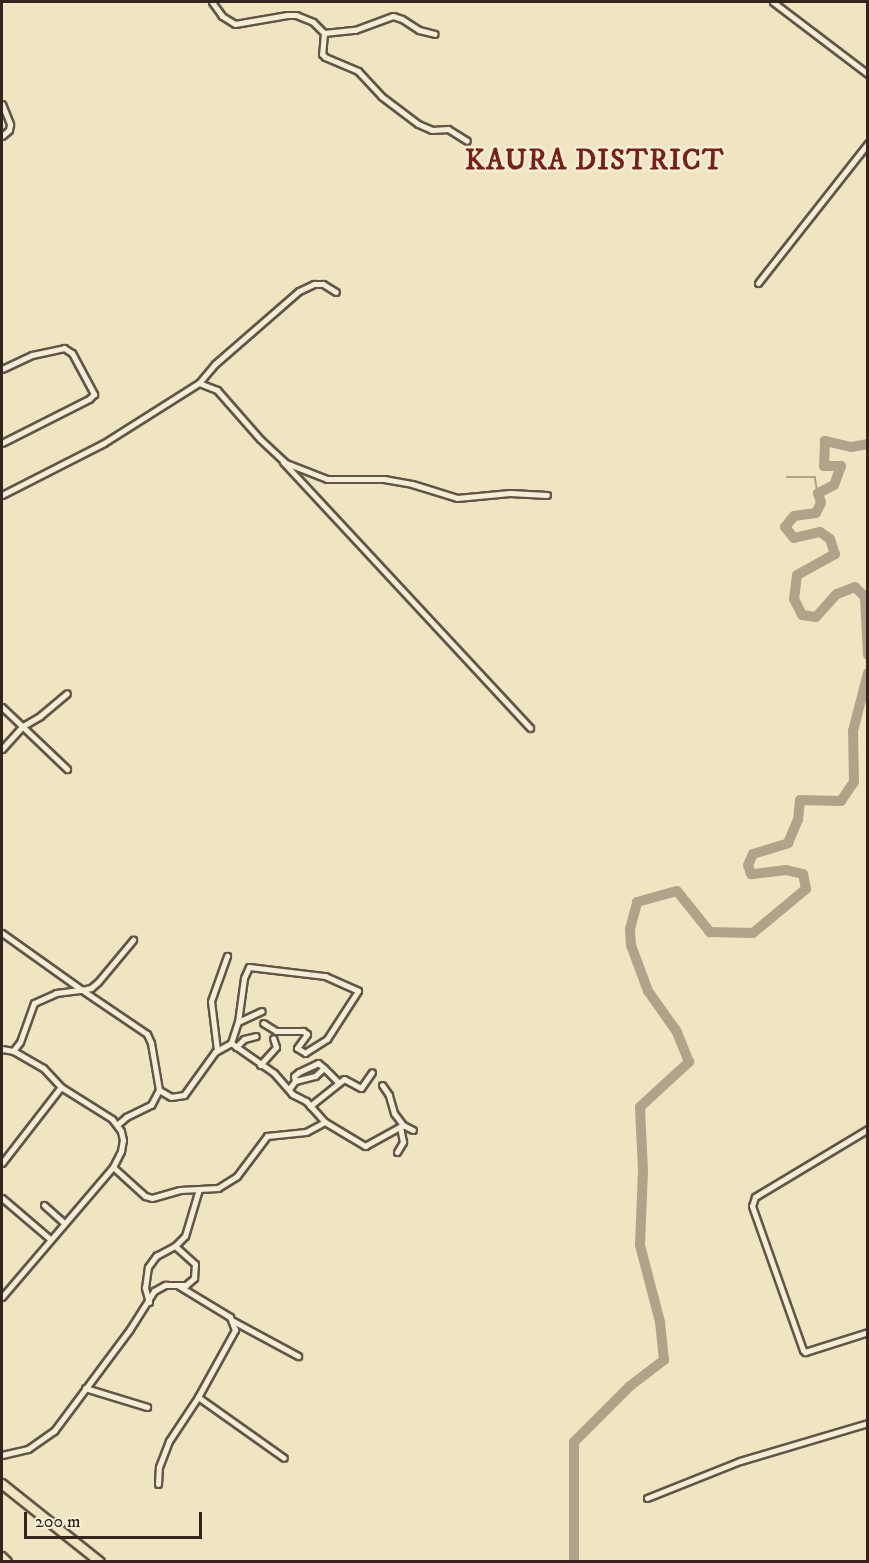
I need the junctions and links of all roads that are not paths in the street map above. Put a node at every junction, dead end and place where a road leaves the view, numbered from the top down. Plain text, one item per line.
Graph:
1 (212, 2) edge
2 (773, 2) edge
3 (324, 33) junction
4 (435, 34) dead end
5 (867, 74) edge
6 (2, 104) edge
7 (2, 136) edge
8 (467, 141) dead end
9 (867, 143) edge
10 (758, 283) dead end
11 (336, 292) dead end
12 (2, 369) edge
13 (199, 382) junction
14 (2, 443) edge
15 (278, 457) junction
16 (2, 495) edge
17 (547, 495) dead end
18 (67, 693) dead end
19 (2, 707) edge
20 (23, 726) junction
21 (530, 728) dead end
22 (2, 749) edge
23 (67, 769) dead end
24 (2, 933) edge
25 (132, 940) dead end
26 (227, 956) dead end
27 (82, 990) junction
28 (262, 1011) dead end
29 (238, 1022) junction
30 (263, 1023) dead end
31 (256, 1036) dead end
32 (273, 1038) dead end
33 (233, 1045) junction
34 (2, 1050) edge
35 (217, 1050) junction
36 (13, 1051) junction
37 (260, 1065) junction
38 (324, 1068) junction
39 (372, 1072) dead end
40 (295, 1081) junction
41 (338, 1082) junction
42 (382, 1085) dead end
43 (61, 1087) junction
44 (289, 1089) junction
45 (159, 1090) junction
46 (310, 1106) junction
47 (325, 1122) junction
48 (118, 1124) junction
49 (402, 1126) junction
50 (867, 1129) edge
51 (413, 1130) dead end
52 (397, 1152) dead end
53 (2, 1163) edge
54 (113, 1167) junction
55 (199, 1189) junction
56 (2, 1198) edge
57 (44, 1205) dead end
58 (63, 1222) junction
59 (50, 1239) junction
60 (175, 1246) junction
61 (179, 1286) junction
62 (2, 1297) edge
63 (149, 1302) junction
64 (233, 1321) junction
65 (867, 1332) edge
66 (298, 1356) dead end
67 (85, 1388) junction
68 (198, 1397) junction
69 (147, 1407) dead end
70 (867, 1423) edge
71 (2, 1455) edge
72 (284, 1458) dead end
73 (2, 1484) edge
74 (158, 1484) dead end
75 (647, 1497) dead end
76 (2, 1557) edge
77 (7, 1562) edge
78 (100, 1562) edge

1 - 3 street
2 - 5 street
3 - 4 street
3 - 8 street
6 - 7 street
9 - 10 street
11 - 13 street
12 - 14 street
13 - 15 street
13 - 16 street
15 - 17 street
15 - 21 street
18 - 20 street
19 - 20 street
20 - 22 street
20 - 23 street
24 - 27 street
25 - 27 street
26 - 35 street
27 - 36 street
27 - 45 street
28 - 29 street
29 - 30 street
29 - 33 street
31 - 33 street
32 - 37 street
33 - 35 street
33 - 37 street
34 - 36 street
35 - 45 street
36 - 43 street
37 - 44 street
38 - 40 street
38 - 40 street
38 - 41 street
39 - 41 street
40 - 44 street
41 - 46 street
42 - 49 street
43 - 48 street
43 - 53 street
44 - 46 street
45 - 48 street
46 - 47 street
47 - 49 street
47 - 55 street
48 - 54 street
49 - 51 street
49 - 52 street
50 - 65 street
54 - 55 street
54 - 58 street
55 - 60 street
56 - 59 street
57 - 58 street
58 - 59 street
59 - 62 street
60 - 61 street
60 - 63 street
61 - 63 street
61 - 64 street
63 - 67 street
64 - 66 street
64 - 68 street
67 - 69 street
67 - 71 street
68 - 72 street
68 - 74 street
70 - 75 street
73 - 78 main road
76 - 77 main road

